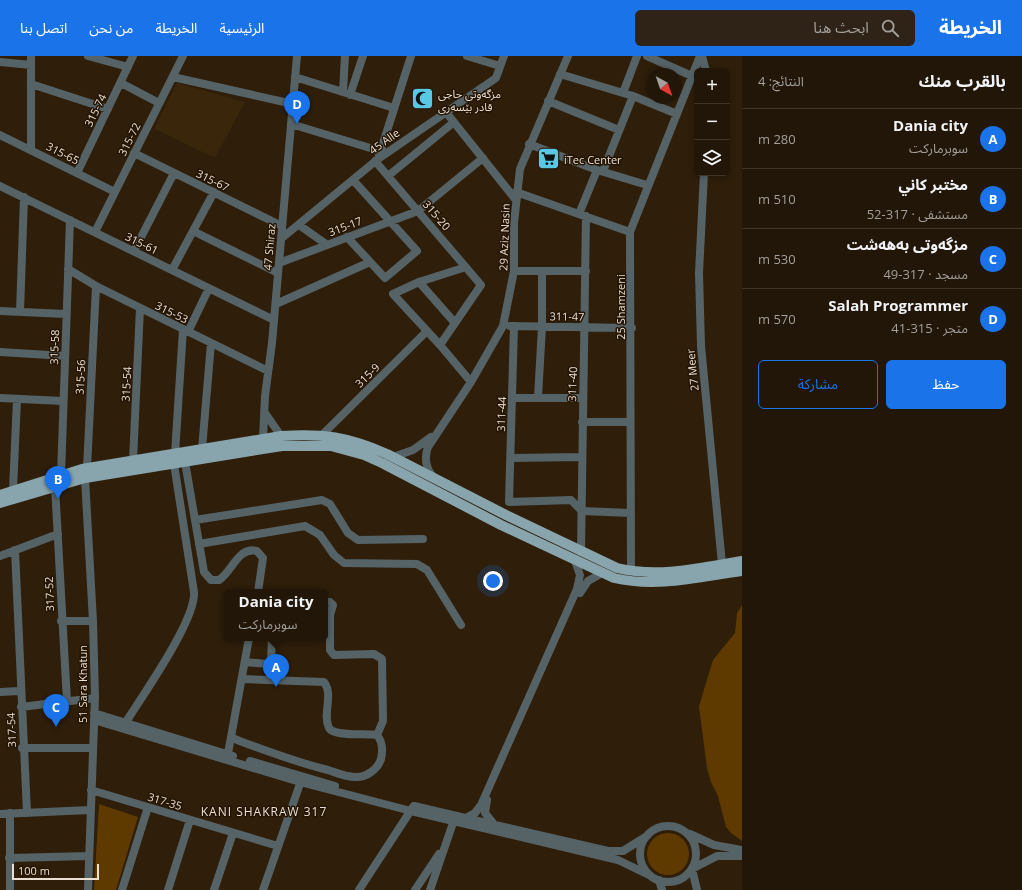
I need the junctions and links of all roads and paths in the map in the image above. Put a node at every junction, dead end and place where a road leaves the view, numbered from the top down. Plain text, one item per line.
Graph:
1 (31, 56) edge
2 (88, 56) edge
3 (133, 56) edge
4 (183, 56) edge
5 (345, 56) edge
6 (363, 56) edge
7 (411, 56) edge
8 (467, 56) edge
9 (504, 56) edge
10 (568, 56) edge
11 (637, 56) edge
12 (647, 56) edge
13 (701, 56) edge
14 (294, 57) edge
15 (0, 62) edge
16 (31, 65) junction
17 (500, 66) junction
18 (128, 67) junction
19 (705, 68) edge
20 (560, 74) junction
21 (692, 76) junction
22 (173, 77) junction
23 (295, 77) junction
24 (120, 83) junction
25 (31, 84) junction
26 (346, 93) junction
27 (623, 93) junction
28 (633, 96) junction
29 (548, 101) junction
30 (159, 103) junction
31 (293, 104) junction
32 (108, 108) junction
33 (394, 108) junction
34 (445, 111) junction
35 (677, 114) junction
36 (454, 122) junction
37 (291, 124) junction
38 (619, 130) junction
39 (0, 135) edge
40 (529, 144) junction
41 (31, 150) junction
42 (134, 153) junction
43 (378, 157) junction
44 (483, 158) junction
45 (600, 171) junction
46 (77, 173) junction
47 (174, 173) junction
48 (388, 176) junction
49 (704, 176) edge
50 (353, 180) junction
51 (0, 186) edge
52 (647, 186) junction
53 (115, 192) junction
54 (214, 192) junction
55 (516, 196) junction
56 (24, 197) junction
57 (418, 211) junction
58 (583, 215) junction
59 (70, 220) junction
60 (389, 221) junction
61 (298, 225) junction
62 (282, 226) junction
63 (193, 231) junction
64 (95, 232) junction
65 (630, 232) junction
66 (347, 237) junction
67 (282, 238) junction
68 (326, 244) junction
69 (134, 251) junction
70 (370, 262) junction
71 (279, 263) junction
72 (466, 267) junction
73 (68, 269) junction
74 (172, 270) junction
75 (514, 271) junction
76 (542, 271) junction
77 (586, 271) junction
78 (278, 273) junction
79 (419, 282) junction
80 (96, 286) junction
81 (209, 288) junction
82 (276, 304) junction
83 (140, 308) junction
84 (0, 311) edge
85 (20, 312) junction
86 (66, 314) junction
87 (274, 320) junction
88 (455, 323) junction
89 (503, 326) junction
90 (514, 326) junction
91 (542, 327) junction
92 (586, 327) junction
93 (632, 328) junction
94 (186, 331) junction
95 (426, 331) junction
96 (211, 343) junction
97 (440, 345) junction
98 (0, 352) edge
99 (65, 356) junction
100 (268, 371) junction
101 (471, 382) junction
102 (538, 397) junction
103 (0, 398) edge
104 (512, 398) junction
105 (583, 398) junction
106 (17, 399) junction
107 (64, 401) junction
108 (264, 413) junction
109 (582, 422) junction
110 (630, 422) junction
111 (436, 433) junction
112 (322, 435) junction
113 (281, 436) junction
114 (263, 439) junction
115 (202, 449) junction
116 (231, 449) junction
117 (393, 457) junction
118 (582, 457) junction
119 (510, 458) junction
120 (175, 459) junction
121 (133, 461) junction
122 (185, 462) junction
123 (86, 473) junction
124 (61, 475) junction
125 (434, 479) junction
126 (55, 486) junction
127 (13, 490) junction
128 (0, 495) edge
129 (0, 503) edge
130 (582, 511) junction
131 (631, 513) junction
132 (506, 515) junction
133 (195, 520) junction
134 (501, 525) junction
135 (58, 534) junction
136 (423, 539) dead end
137 (199, 544) junction
138 (15, 550) junction
139 (581, 552) junction
140 (0, 556) edge
141 (575, 561) junction
142 (742, 561) edge
143 (722, 564) junction
144 (742, 566) edge
145 (631, 571) junction
146 (671, 571) junction
147 (742, 571) edge
148 (602, 573) junction
149 (258, 589) edge
150 (328, 602) edge
151 (61, 621) junction
152 (93, 621) junction
153 (461, 625) dead end
154 (248, 641) edge
155 (272, 641) edge
156 (245, 662) junction
157 (242, 679) junction
158 (20, 691) junction
159 (0, 692) edge
160 (95, 698) junction
161 (67, 701) junction
162 (22, 707) junction
163 (94, 716) junction
164 (126, 722) junction
165 (377, 735) junction
166 (232, 738) junction
167 (22, 748) junction
168 (92, 748) junction
169 (228, 757) junction
170 (301, 780) junction
171 (91, 790) junction
172 (148, 808) junction
173 (412, 809) junction
174 (90, 810) junction
175 (10, 813) junction
176 (27, 813) junction
177 (0, 814) edge
178 (455, 818) junction
179 (466, 818) junction
180 (190, 820) junction
181 (494, 824) junction
182 (685, 831) junction
183 (233, 833) junction
184 (647, 836) junction
185 (445, 845) junction
186 (278, 846) junction
187 (742, 850) edge
188 (89, 856) junction
189 (742, 856) edge
190 (9, 858) junction
191 (692, 869) junction
192 (651, 876) junction
193 (659, 880) junction
194 (10, 890) edge
195 (88, 890) edge
196 (122, 890) edge
197 (168, 890) edge
198 (214, 890) edge
199 (263, 890) edge
200 (359, 890) edge
201 (415, 890) edge
202 (430, 890) edge
203 (662, 890) edge
204 (697, 890) edge

1 - 16 street
2 - 18 street
3 - 18 street, 315-74
4 - 22 street, 315-72
5 - 26 street
6 - 26 street
7 - 33 street
8 - 17 street
9 - 17 street, 45 Alle
10 - 20 street, 29 Aziz Nasin
11 - 27 street
12 - 21 street
13 - 19 street
13 - 21 street, 25 Shamzeni
14 - 23 street, 47 Shiraz
15 - 16 street
16 - 25 street
17 - 34 street, 45 Alle
18 - 24 street, 315-74
20 - 27 street
20 - 29 street, 29 Aziz Nasin
21 - 35 street, 25 Shamzeni
22 - 30 street, 315-72
22 - 31 street
23 - 26 street
23 - 31 street, 47 Shiraz
24 - 30 street
24 - 32 street, 315-74
25 - 32 street
25 - 41 street
26 - 33 street
27 - 28 street
28 - 35 street
28 - 38 street, 311-40
29 - 38 street
29 - 40 street, 29 Aziz Nasin
30 - 42 street, 315-72
31 - 37 street, 47 Shiraz
32 - 46 street, 315-74
33 - 43 street
34 - 36 street
34 - 43 street, 45 Alle
35 - 52 street, 25 Shamzeni
36 - 44 street
36 - 48 street
37 - 43 street
37 - 62 street, 47 Shiraz
38 - 45 street, 311-40
39 - 41 street, 315-65
40 - 45 street
40 - 55 street, 29 Aziz Nasin
41 - 46 street, 315-65
42 - 47 street, 315-67
42 - 53 street, 315-72
43 - 48 street, 315-20
43 - 50 street, 45 Alle
44 - 55 street
44 - 57 street
45 - 52 street
45 - 58 street, 311-40
46 - 53 street, 315-65
47 - 54 street, 315-67
47 - 69 street
48 - 57 street, 315-20
49 - 143 street, 27 Meer
50 - 60 street
50 - 61 street, 45 Alle
51 - 56 street, 315-61
52 - 65 street, 25 Shamzeni
53 - 64 street, 315-72
54 - 62 street, 315-67
54 - 63 street
55 - 58 street
55 - 75 street, 29 Aziz Nasin
56 - 59 street, 315-61
56 - 85 street
57 - 60 street, 315-17
57 - 72 street, 315-20
58 - 65 street
58 - 77 street, 311-40
59 - 64 street, 315-61
59 - 73 street, 315-58
60 - 66 street, 315-17
60 - 70 street
61 - 67 street, 45 Alle
61 - 68 street
62 - 67 street, 47 Shiraz
63 - 74 street
63 - 78 street
64 - 69 street, 315-61
65 - 93 street, 25 Shamzeni
66 - 68 street, 315-17
66 - 70 street
67 - 71 street, 47 Shiraz
68 - 71 street, 315-17
69 - 74 street, 315-61
70 - 82 street
71 - 78 street, 47 Shiraz
72 - 79 street
72 - 88 street, 315-20
73 - 80 street, 315-53
73 - 86 street, 315-58
74 - 81 street, 315-61
75 - 76 street
75 - 89 street, 29 Aziz Nasin
76 - 77 street
76 - 91 street
77 - 92 street, 311-40
78 - 82 street, 47 Shiraz
79 - 88 street
79 - 95 street
80 - 83 street, 315-53
80 - 123 street, 315-56
81 - 87 street, 315-61
81 - 94 street
82 - 87 street, 47 Shiraz
83 - 94 street, 315-53
83 - 121 street, 315-54
84 - 85 street
85 - 86 street
86 - 99 street, 315-58
87 - 100 street, 47 Shiraz
88 - 97 street
89 - 90 street, 311-47
89 - 101 street, 29 Aziz Nasin
90 - 91 street, 311-47
90 - 104 street, 311-44
91 - 92 street, 311-47
91 - 102 street
92 - 93 street, 311-47
92 - 105 street, 311-40
93 - 110 street, 25 Shamzeni
94 - 96 street, 315-53
94 - 120 street
95 - 97 street
95 - 112 street, 315-9
96 - 100 street, 315-53
96 - 115 street
97 - 101 street
98 - 99 street
99 - 107 street, 315-58
100 - 108 street, 47 Shiraz
101 - 111 street, 29 Aziz Nasin
102 - 104 street
102 - 105 street
103 - 106 street
104 - 119 street, 311-44
105 - 109 street, 311-40
106 - 107 street
106 - 127 street
107 - 124 street, 315-58
108 - 113 street
108 - 114 street, 47 Shiraz
109 - 110 street
109 - 118 street, 311-40
110 - 131 street, 25 Shamzeni
111 - 117 street, 29 Aziz Nasin
111 - 125 street, 29 Aziz Nasin
112 - 113 main road
112 - 117 main road
113 - 114 main road
114 - 116 main road
115 - 116 main road
115 - 120 main road
116 - 122 main road
116 - 134 main road
117 - 125 main road
118 - 119 street
118 - 130 street, 311-40
119 - 130 street, 311-44
120 - 121 main road
120 - 122 main road
120 - 123 main road
120 - 164 street
121 - 123 main road
122 - 133 street
123 - 124 main road
123 - 126 main road
123 - 152 street, 51 Sara Khatun
124 - 127 main road
125 - 132 main road
126 - 129 main road
126 - 135 street, 317-52
127 - 128 main road
130 - 131 street
130 - 139 street, 311-40
131 - 145 street, 25 Shamzeni
132 - 134 main road
132 - 139 main road
133 - 136 street
133 - 137 street
134 - 141 main road
135 - 138 street
135 - 151 street, 317-52
137 - 149 street
137 - 153 street
138 - 140 street
138 - 158 street, 317-54
139 - 145 main road
141 - 148 main road
141 - 179 street
142 - 143 main road
143 - 146 main road
144 - 146 main road
145 - 146 main road
147 - 148 main road
148 - 181 street
150 - 165 street
151 - 152 street
151 - 161 street, 317-52
152 - 160 street, 51 Sara Khatun
154 - 156 street
155 - 156 street
156 - 157 street
157 - 165 street
157 - 166 street
158 - 159 street
158 - 162 street, 317-54
160 - 161 street
160 - 163 street, 51 Sara Khatun
161 - 162 street
162 - 167 street, 317-54
163 - 164 street
163 - 168 street, 51 Sara Khatun
163 - 169 street
164 - 169 street
165 - 166 street
166 - 169 street
167 - 168 street
167 - 176 street, 317-54
168 - 171 street, 51 Sara Khatun
169 - 170 street
170 - 173 street
170 - 186 street
171 - 172 street, 317-35
171 - 174 street, 51 Sara Khatun
172 - 180 street, 317-35
172 - 196 street
173 - 178 street
173 - 200 street
174 - 176 street
174 - 188 street, 51 Sara Khatun
175 - 176 street
175 - 177 street
175 - 190 street
178 - 179 street
178 - 185 street
178 - 192 street
179 - 181 street
180 - 183 street, 317-35
180 - 197 street
181 - 184 street
182 - 184 street
182 - 187 street
182 - 191 street
183 - 186 street, 317-35
183 - 198 street
184 - 192 street
185 - 201 street
185 - 202 street
186 - 199 street
188 - 190 street
188 - 195 street, 51 Sara Khatun
189 - 191 street
190 - 194 street
191 - 193 street
191 - 204 street
192 - 193 street
193 - 203 street

